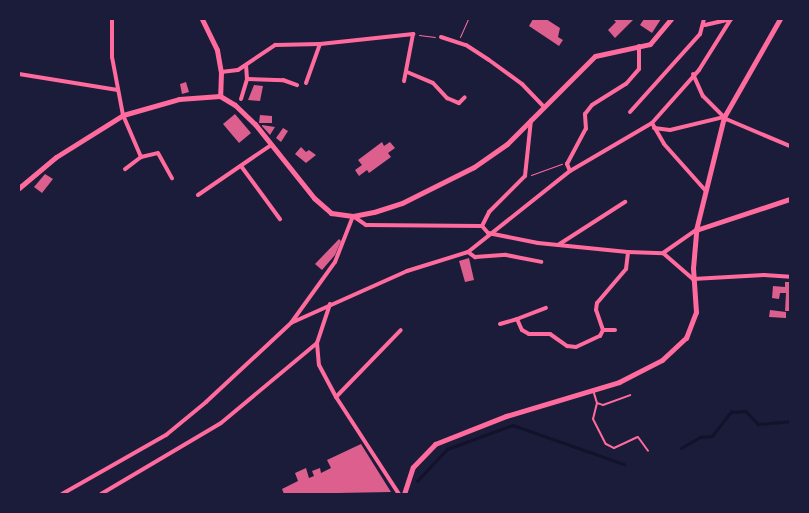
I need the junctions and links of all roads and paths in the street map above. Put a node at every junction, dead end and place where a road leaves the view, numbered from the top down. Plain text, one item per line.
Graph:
1 (112, 19) edge
2 (202, 19) edge
3 (468, 19) edge
4 (671, 19) edge
5 (704, 19) edge
6 (731, 19) edge
7 (780, 19) edge
8 (705, 25) junction
9 (413, 34) junction
10 (441, 37) joint
11 (457, 42) junction
12 (320, 44) junction
13 (639, 46) junction
14 (246, 66) junction
15 (222, 72) junction
16 (407, 72) junction
17 (19, 74) edge
18 (693, 74) junction
19 (247, 79) junction
20 (404, 81) dead end
21 (306, 83) dead end
22 (298, 85) dead end
23 (118, 90) junction
24 (220, 96) junction
25 (464, 96) dead end
26 (241, 99) dead end
27 (544, 107) junction
28 (630, 112) dead end
29 (123, 115) junction
30 (724, 117) junction
31 (531, 120) junction
32 (652, 123) junction
33 (654, 128) junction
34 (271, 145) junction
35 (790, 146) edge
36 (141, 157) junction
37 (567, 164) junction
38 (241, 166) junction
39 (125, 169) dead end
40 (570, 171) junction
41 (525, 176) junction
42 (172, 178) dead end
43 (19, 188) edge
44 (704, 190) junction
45 (198, 195) dead end
46 (790, 199) edge
47 (625, 202) dead end
48 (353, 216) junction
49 (280, 219) dead end
50 (482, 226) junction
51 (696, 230) junction
52 (488, 233) junction
53 (558, 245) junction
54 (468, 252) junction
55 (628, 252) junction
56 (663, 253) junction
57 (541, 262) dead end
58 (790, 277) edge
59 (693, 280) junction
60 (330, 304) junction
61 (546, 308) dead end
62 (516, 319) junction
63 (291, 323) junction
64 (500, 324) dead end
65 (401, 330) dead end
66 (603, 330) junction
67 (615, 330) dead end
68 (316, 343) junction
69 (593, 390) junction
70 (630, 394) dead end
71 (336, 397) junction
72 (597, 403) junction
73 (648, 451) dead end
74 (62, 494) edge
75 (101, 494) edge
76 (399, 494) edge
77 (404, 494) edge

1 - 23 street
2 - 15 street
3 - 11 path
4 - 13 street
5 - 8 street
6 - 8 street
6 - 18 street
7 - 30 street
8 - 28 street
9 - 10 path
9 - 12 street
9 - 16 street
10 - 11 street
11 - 27 street
12 - 14 street
12 - 21 street
13 - 27 street
13 - 37 street
14 - 15 street
14 - 19 street
15 - 24 street
16 - 20 street
16 - 25 street
17 - 23 street
18 - 30 street
18 - 32 street
19 - 22 street
19 - 26 street
23 - 29 street
24 - 29 street
24 - 34 street
27 - 31 street
29 - 36 street
29 - 43 street
30 - 33 street
30 - 35 street
30 - 44 street
31 - 41 street
31 - 48 street
32 - 33 street
32 - 40 street
33 - 44 street
34 - 38 street
34 - 48 street
36 - 39 street
36 - 42 street
37 - 40 street
37 - 41 path
38 - 45 street
38 - 49 street
40 - 52 street
41 - 50 street
44 - 51 street
46 - 51 street
47 - 53 street
48 - 50 street
48 - 63 street
50 - 52 street
51 - 56 street
51 - 59 street
52 - 53 street
52 - 54 street
53 - 55 street
54 - 57 street
54 - 60 street
55 - 56 street
55 - 66 street
56 - 59 street
58 - 59 street
59 - 69 street
60 - 63 street
60 - 68 street
61 - 62 street
62 - 64 street
62 - 66 street
63 - 74 street
65 - 71 street
66 - 67 street
68 - 71 street
68 - 75 street
69 - 72 lane
69 - 77 street
70 - 72 lane
71 - 76 street
72 - 73 lane

